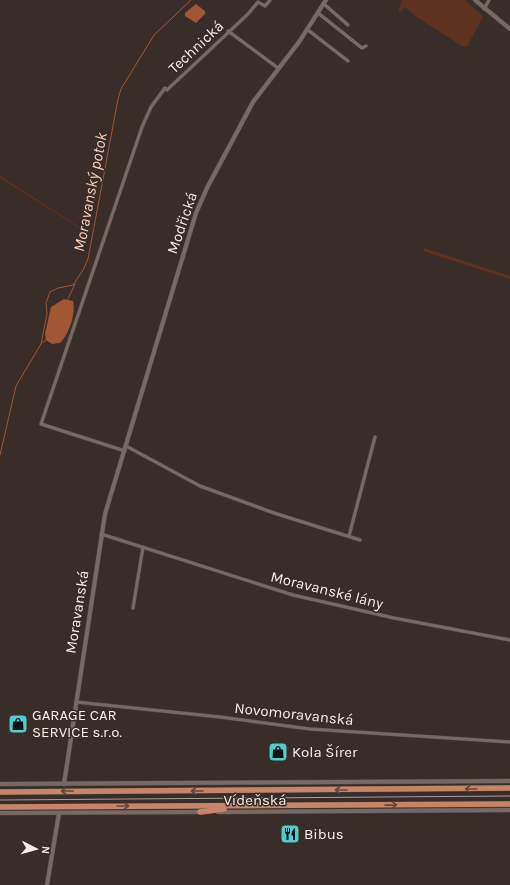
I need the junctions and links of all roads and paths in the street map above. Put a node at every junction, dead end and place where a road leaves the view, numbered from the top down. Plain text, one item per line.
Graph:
1 (270, 0) edge
2 (475, 0) edge
3 (489, 0) edge
4 (325, 2) edge
5 (484, 10) junction
6 (318, 14) junction
7 (348, 25) dead end
8 (308, 30) junction
9 (510, 30) edge
10 (228, 31) junction
11 (366, 46) dead end
12 (348, 61) dead end
13 (278, 68) junction
14 (375, 437) dead end
15 (126, 448) junction
16 (101, 534) junction
17 (349, 536) junction
18 (360, 540) dead end
19 (143, 547) junction
20 (133, 608) dead end
21 (510, 640) edge
22 (76, 702) junction
23 (510, 742) edge
24 (510, 781) edge
25 (0, 784) edge
26 (64, 784) junction
27 (510, 788) edge
28 (0, 792) edge
29 (510, 804) edge
30 (282, 806) junction
31 (0, 807) edge
32 (510, 810) edge
33 (200, 812) junction
34 (0, 813) edge
35 (59, 813) junction
36 (47, 885) edge

1 - 10 street, Technická
2 - 5 street
3 - 5 street
4 - 6 street, Modřická
4 - 7 street, Modřická
5 - 9 street
6 - 8 street, Modřická
6 - 11 street
8 - 12 street
8 - 13 street, Modřická
10 - 13 street
10 - 15 street, Technická
13 - 15 street, Modřická
14 - 17 street
15 - 16 street, Moravanská
15 - 17 street
16 - 19 street, Moravanské lány
16 - 22 street, Moravanská
17 - 18 street
19 - 20 street
19 - 21 street, Moravanské lány
22 - 23 street, Novomoravanská
22 - 26 street, Moravanská
24 - 26 street, Vídeňská
25 - 26 street, Vídeňská
27 -> 28 highway, Vídeňská
30 -> 29 highway, Vídeňská
31 -> 30 highway, Vídeňská
30 - 33 highway
32 - 33 street, Vídeňská
33 - 35 street, Vídeňská
34 - 35 street, Vídeňská
35 - 36 street

